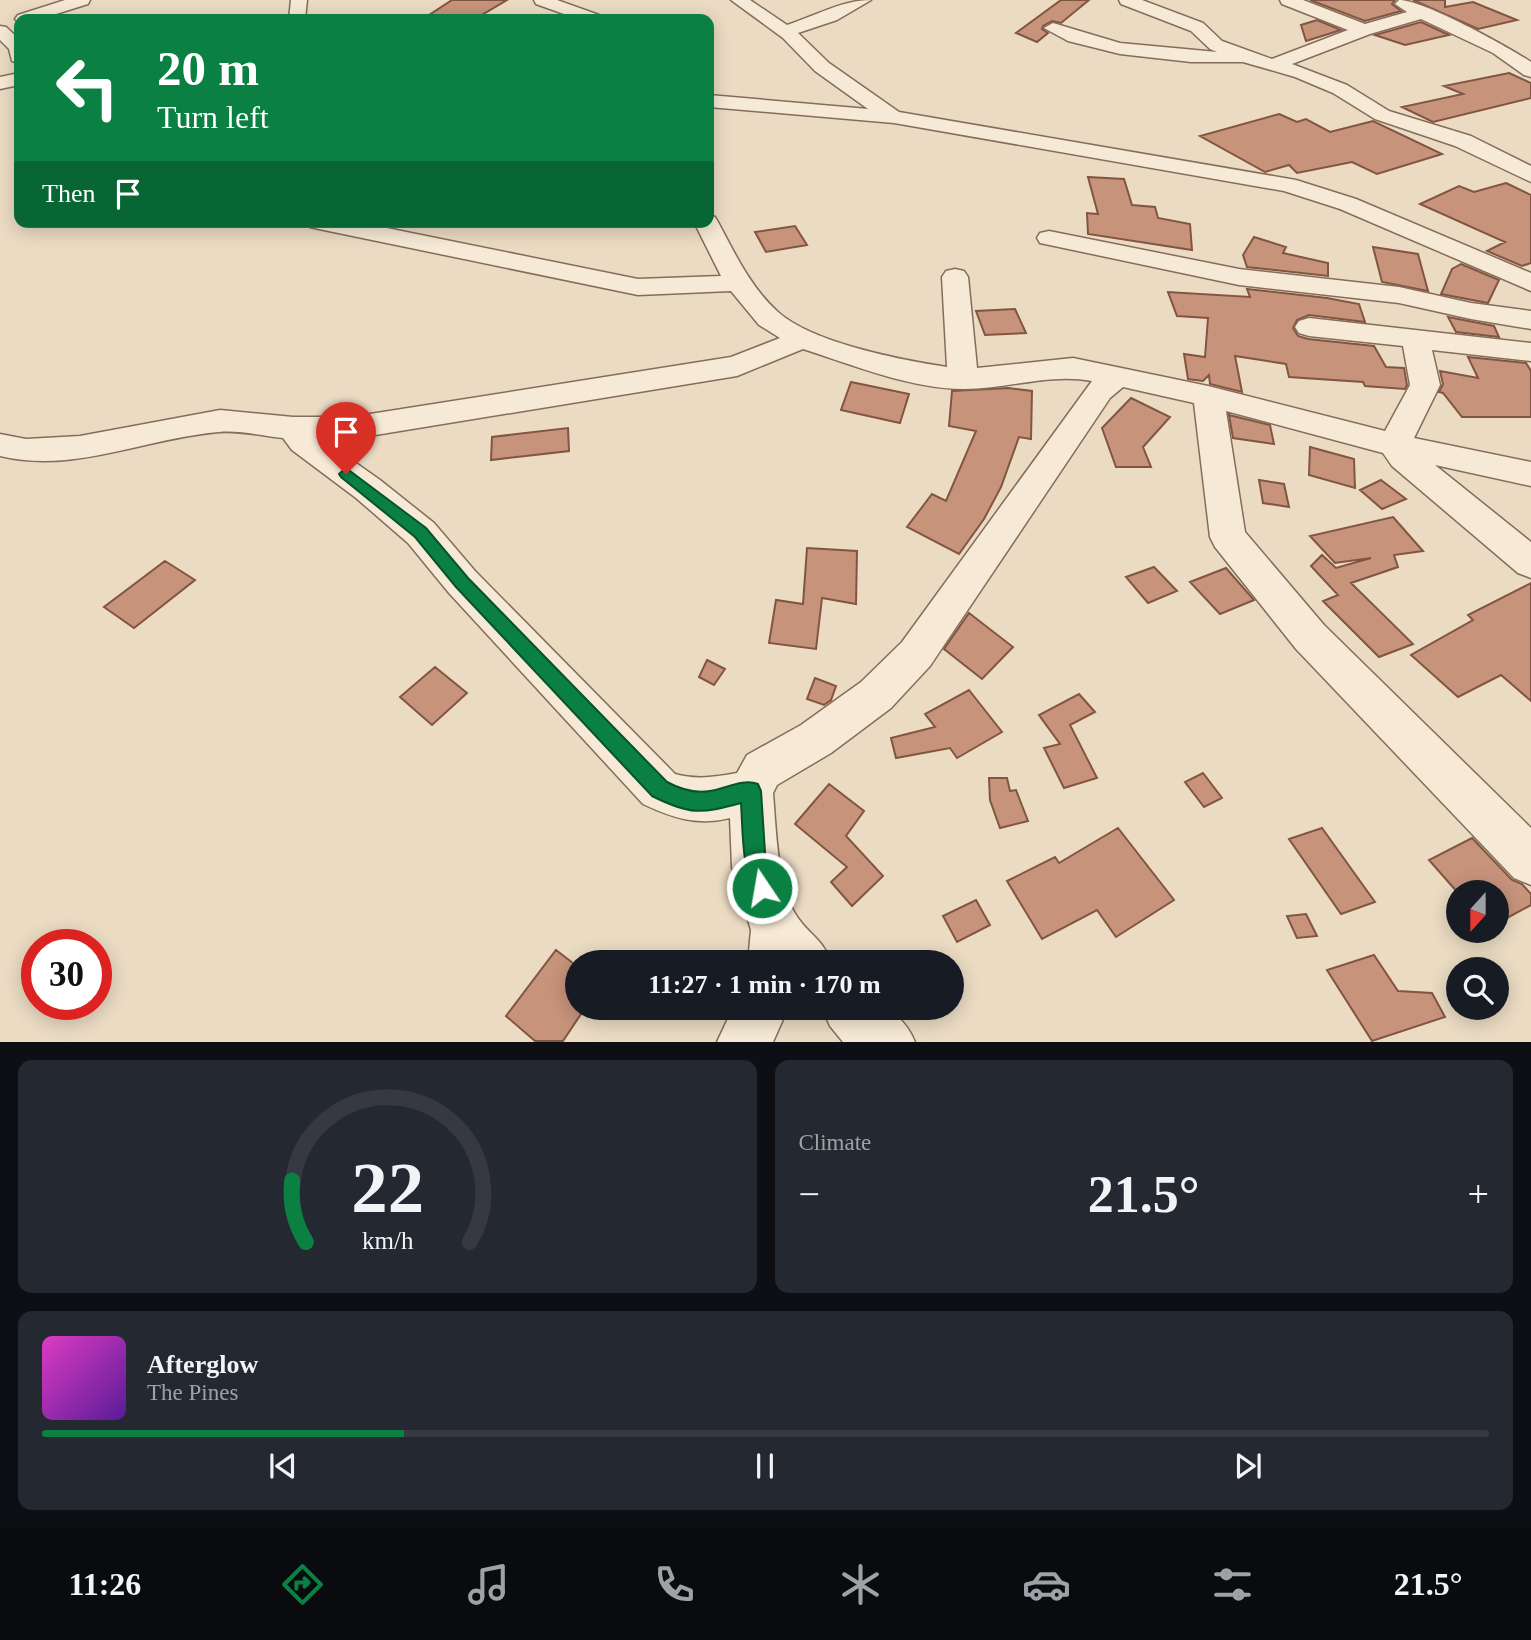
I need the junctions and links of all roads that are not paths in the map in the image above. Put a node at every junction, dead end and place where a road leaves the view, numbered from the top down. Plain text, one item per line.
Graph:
1 (82, 0) edge
2 (739, 0) edge
3 (863, 0) edge
4 (1127, 0) edge
5 (1288, 0) edge
6 (1393, 0) edge
7 (537, 2) edge
8 (1426, 10) edge
9 (39, 14) edge
10 (577, 14) edge
11 (0, 29) edge
12 (1053, 29) dead end
13 (1364, 30) junction
14 (789, 34) junction
15 (14, 43) edge
16 (1249, 58) junction
17 (1275, 64) junction
18 (1531, 71) edge
19 (714, 97) edge
20 (894, 117) junction
21 (1531, 175) edge
22 (348, 228) edge
23 (709, 228) edge
24 (1049, 239) dead end
25 (956, 277) dead end
26 (738, 283) junction
27 (1531, 283) edge
28 (1531, 320) edge
29 (1309, 327) dead end
30 (802, 339) junction
31 (1416, 341) junction
32 (1531, 352) edge
33 (1117, 376) junction
34 (963, 379) junction
35 (1208, 396) junction
36 (293, 428) junction
37 (0, 445) edge
38 (1394, 445) junction
39 (1531, 474) edge
40 (1531, 564) edge
41 (751, 791) junction
42 (1531, 862) edge
43 (784, 950) edge
44 (755, 1020) edge
45 (859, 1020) edge
46 (744, 1041) edge
47 (888, 1041) edge

1 - 9 street
2 - 14 street
3 - 14 street
4 - 16 street
5 - 13 street
6 - 8 street
7 - 10 street
8 - 13 street
8 - 18 street
11 - 15 street
12 - 16 street
13 - 17 street
14 - 20 street
16 - 17 street
17 - 21 street
19 - 20 street
20 - 27 street
22 - 26 street
23 - 26 street
24 - 28 street
25 - 34 street
26 - 30 street
29 - 31 street
30 - 34 street
30 - 36 street
31 - 32 street
31 - 38 street
33 - 34 street
33 - 35 street
33 - 41 street
35 - 38 street
35 - 42 street
36 - 37 street
36 - 41 street
38 - 39 street
38 - 40 street
41 - 43 street
44 - 46 street
45 - 47 street

